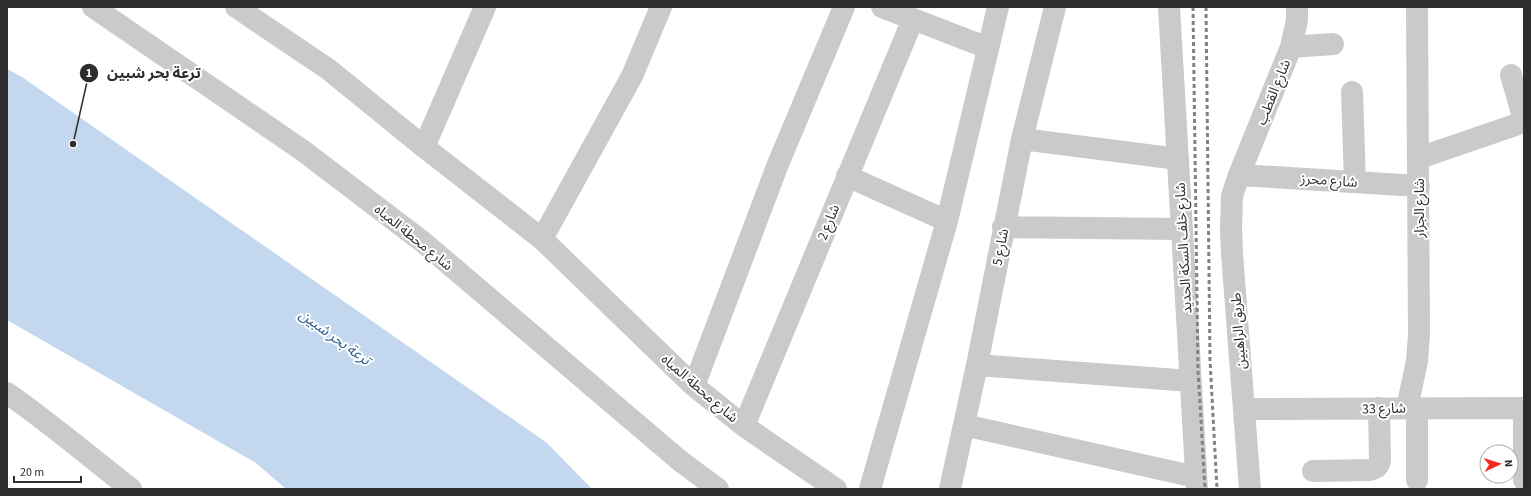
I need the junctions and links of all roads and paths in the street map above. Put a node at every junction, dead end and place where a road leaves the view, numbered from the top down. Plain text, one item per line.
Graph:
1 (93, 7) edge
2 (236, 7) edge
3 (485, 7) edge
4 (662, 7) edge
5 (844, 7) edge
6 (882, 7) edge
7 (998, 7) edge
8 (1054, 7) edge
9 (1169, 7) edge
10 (1297, 7) edge
11 (1417, 7) edge
12 (913, 19) junction
13 (1334, 44) dead end
14 (1292, 47) junction
15 (988, 48) junction
16 (1511, 75) dead end
17 (1352, 92) dead end
18 (1524, 121) edge
19 (1022, 139) junction
20 (424, 148) junction
21 (1419, 158) junction
22 (1178, 159) junction
23 (1239, 175) junction
24 (847, 176) junction
25 (1355, 182) junction
26 (1419, 186) junction
27 (947, 221) junction
28 (1003, 227) junction
29 (1182, 229) junction
30 (542, 239) junction
31 (977, 365) junction
32 (1191, 381) junction
33 (694, 386) junction
34 (7, 393) edge
35 (1379, 408) junction
36 (1412, 408) junction
37 (1524, 408) edge
38 (1244, 409) junction
39 (964, 425) junction
40 (744, 426) junction
41 (1313, 472) dead end
42 (1417, 480) dead end
43 (1524, 480) edge
44 (1197, 483) edge
45 (131, 489) edge
46 (718, 489) edge
47 (836, 489) edge
48 (870, 489) edge
49 (950, 489) edge
50 (1250, 489) edge

1 - 46 street, شارع محطة المياه
2 - 20 street, شارع محطة المياه
3 - 20 street
4 - 30 street
5 - 33 street
6 - 12 street
7 - 15 street
8 - 19 street, شارع 5
9 - 22 street, شارع خلف السكة الحديد
10 - 14 street, شارع القطب
11 - 21 street, شارع الجزار
12 - 15 street
12 - 24 street, شارع 2
13 - 14 street
14 - 23 street, شارع القطب
15 - 27 street
16 - 18 street
17 - 25 street
18 - 21 street
19 - 22 street
19 - 28 street, شارع 5
20 - 30 street, شارع محطة المياه
21 - 26 street, شارع الجزار
22 - 29 street, شارع خلف السكة الحديد
23 - 25 street, شارع محرز
23 - 38 street, طريق الراهبين
24 - 27 street
24 - 40 street, شارع 2
25 - 26 street, شارع محرز
26 - 36 street, شارع الجزار
27 - 48 street
28 - 29 street
28 - 31 street, شارع 5
29 - 32 street, شارع خلف السكة الحديد
30 - 33 street, شارع محطة المياه
31 - 32 street
31 - 39 street, شارع 5
32 - 44 street, شارع خلف السكة الحديد
33 - 40 street, شارع محطة المياه
34 - 45 street
35 - 36 street, شارع 33
35 - 38 street, شارع 33
35 - 41 street
36 - 37 street, شارع 33
36 - 42 street, شارع الجزار
37 - 43 street
38 - 50 street, طريق الراهبين
39 - 44 street
39 - 49 street, شارع 5
40 - 47 street, شارع محطة المياه

